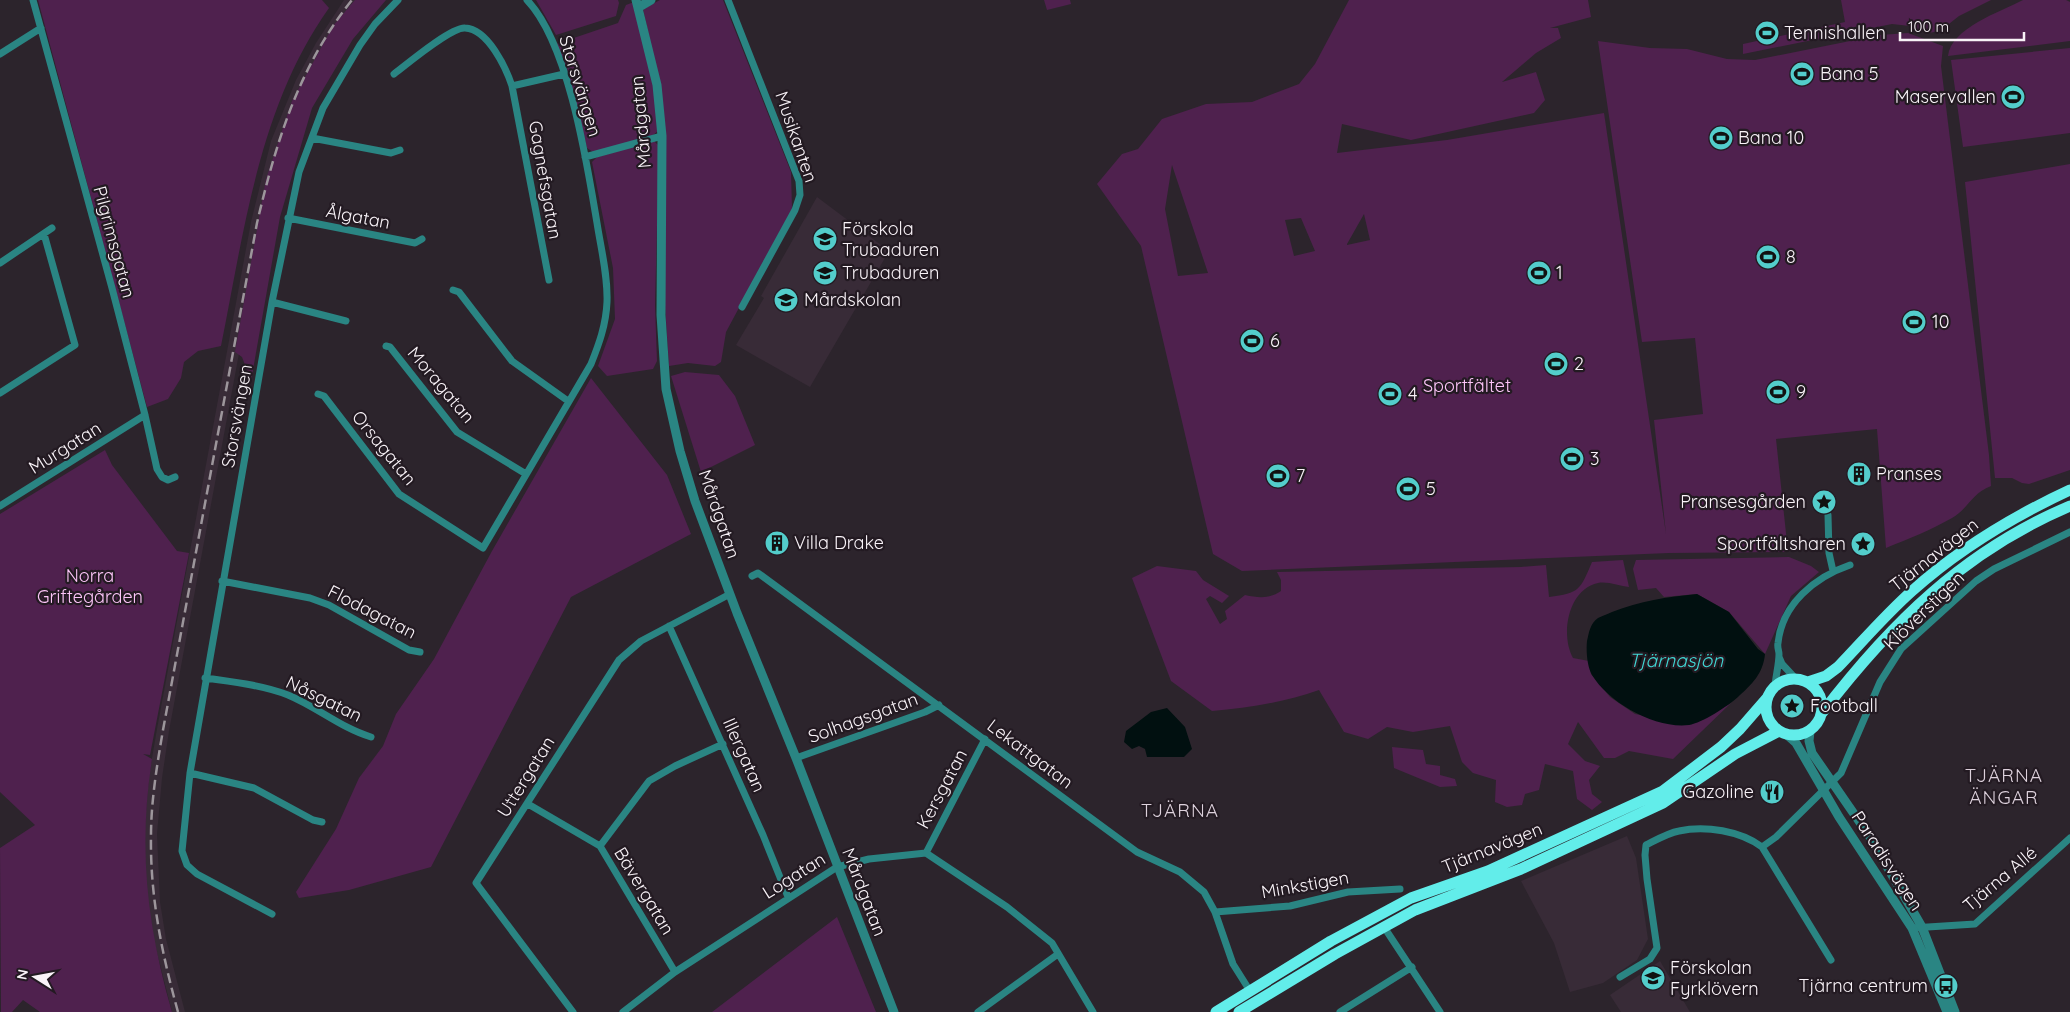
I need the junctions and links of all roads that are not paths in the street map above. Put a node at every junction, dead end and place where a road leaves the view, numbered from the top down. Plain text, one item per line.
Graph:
1 (33, 0) edge
2 (398, 0) edge
3 (527, 0) edge
4 (651, 0) edge
5 (728, 0) edge
6 (637, 4) edge
7 (41, 28) junction
8 (0, 54) edge
9 (394, 74) dead end
10 (564, 74) junction
11 (512, 86) junction
12 (662, 136) junction
13 (312, 138) junction
14 (400, 150) dead end
15 (585, 157) junction
16 (288, 218) junction
17 (52, 228) dead end
18 (44, 234) junction
19 (422, 239) dead end
20 (0, 263) edge
21 (549, 280) dead end
22 (453, 290) dead end
23 (272, 302) junction
24 (742, 307) dead end
25 (346, 321) dead end
26 (386, 346) dead end
27 (0, 393) edge
28 (318, 394) dead end
29 (568, 401) junction
30 (145, 415) junction
31 (526, 474) junction
32 (175, 477) dead end
33 (2070, 490) edge
34 (0, 506) edge
35 (2070, 506) edge
36 (1828, 515) dead end
37 (2070, 532) edge
38 (483, 548) joint
39 (1850, 564) dead end
40 (1833, 571) junction
41 (752, 576) dead end
42 (222, 581) junction
43 (730, 594) junction
44 (669, 626) junction
45 (420, 652) dead end
46 (1779, 655) junction
47 (205, 678) junction
48 (1795, 678) junction
49 (1808, 682) junction
50 (1775, 685) junction
51 (1766, 698) junction
52 (939, 706) junction
53 (1822, 714) junction
54 (1810, 731) junction
55 (1783, 733) junction
56 (371, 737) dead end
57 (985, 739) junction
58 (723, 744) junction
59 (796, 758) junction
60 (190, 773) junction
61 (1832, 783) junction
62 (1823, 791) junction
63 (528, 804) junction
64 (322, 822) dead end
65 (2070, 838) edge
66 (600, 846) junction
67 (1762, 847) junction
68 (926, 853) junction
69 (837, 867) junction
70 (1400, 890) dead end
71 (788, 897) junction
72 (1215, 912) junction
73 (272, 914) dead end
74 (1384, 927) junction
75 (1917, 928) junction
76 (1058, 954) junction
77 (1831, 960) dead end
78 (1412, 967) junction
79 (675, 972) junction
80 (1620, 977) dead end
81 (1250, 991) junction
82 (988, 1005) junction
83 (573, 1012) edge
84 (623, 1012) edge
85 (894, 1012) edge
86 (978, 1012) edge
87 (992, 1012) edge
88 (1093, 1012) edge
89 (1216, 1012) edge
90 (1239, 1012) edge
91 (1340, 1012) edge
92 (1440, 1012) edge
93 (1947, 1012) edge
94 (1955, 1012) edge

1 - 7 street, Pilgrimsgatan
2 - 13 street, Storsvängen
3 - 10 street, Storsvängen
4 - 6 street
5 - 24 street, Musikanten
6 - 12 street, Mårdgatan
7 - 8 street
7 - 30 street, Pilgrimsgatan
9 - 11 street, Gagnefsgatan
10 - 11 street
10 - 15 street, Storsvängen
11 - 21 street, Gagnefsgatan
12 - 15 street, Storsvängen
12 - 43 street, Mårdgatan
13 - 14 street
13 - 16 street, Storsvängen
15 - 29 street, Storsvängen
16 - 19 street, Ålgatan
16 - 23 street, Storsvängen
17 - 18 street
18 - 20 street
18 - 27 street
22 - 29 street
23 - 25 street
23 - 42 street, Storsvängen
26 - 31 street, Moragatan
28 - 38 street, Orsagatan
29 - 31 street, Storsvängen
30 - 32 street, Pilgrimsgatan
30 - 34 street, Murgatan
31 - 38 street, Storsvängen
33 - 49 highway, Tjärnavägen
35 - 53 highway, Tjärnavägen
36 - 40 street
37 - 61 street, Klöverstigen
39 - 40 street
40 - 46 street
41 - 52 street, Lekattgatan
42 - 45 street, Flodagatan
42 - 47 street, Storsvängen
43 - 44 street, Uttergatan
43 - 59 street, Mårdgatan
44 - 58 street, Illergatan
44 - 63 street, Uttergatan
46 - 48 street
46 - 50 street
47 - 56 street, Nåsgatan
47 - 60 street, Storsvängen
48 - 49 highway
48 - 50 highway
49 - 53 highway
50 - 51 highway
51 - 55 highway
51 - 81 highway, Tjärnavägen
52 - 57 street, Lekattgatan
52 - 59 street, Solhagsgatan
53 - 54 highway
54 - 55 highway
54 - 61 street, Paradisvägen
55 - 62 street, Paradisvägen
55 - 74 highway, Tjärnavägen
57 - 68 street, Kersgatan
57 - 72 street, Lekattgatan
58 - 66 street
58 - 71 street, Illergatan
59 - 69 street, Mårdgatan
60 - 64 street
60 - 73 street, Storsvängen
61 - 62 street, Klöverstigen
61 - 75 street, Paradisvägen
62 - 67 street, Klöverstigen
62 - 75 street, Paradisvägen
63 - 66 street, Bävergatan
63 - 83 street, Uttergatan
65 - 75 street, Tjärna Allé
66 - 79 street, Bävergatan
67 - 77 street
67 - 80 street
68 - 69 street, Logatan
68 - 76 street
69 - 71 street, Logatan
69 - 85 street, Mårdgatan
70 - 72 street, Minkstigen
71 - 79 street, Logatan
72 - 81 street, Lekattgatan
74 - 78 street
74 - 90 highway, Tjärnavägen
75 - 93 street, Paradisvägen
75 - 94 street, Paradisvägen
76 - 82 street
76 - 88 street
78 - 91 street
78 - 92 street
79 - 84 street, Logatan
81 - 89 highway, Tjärnavägen
82 - 86 street
82 - 87 street

